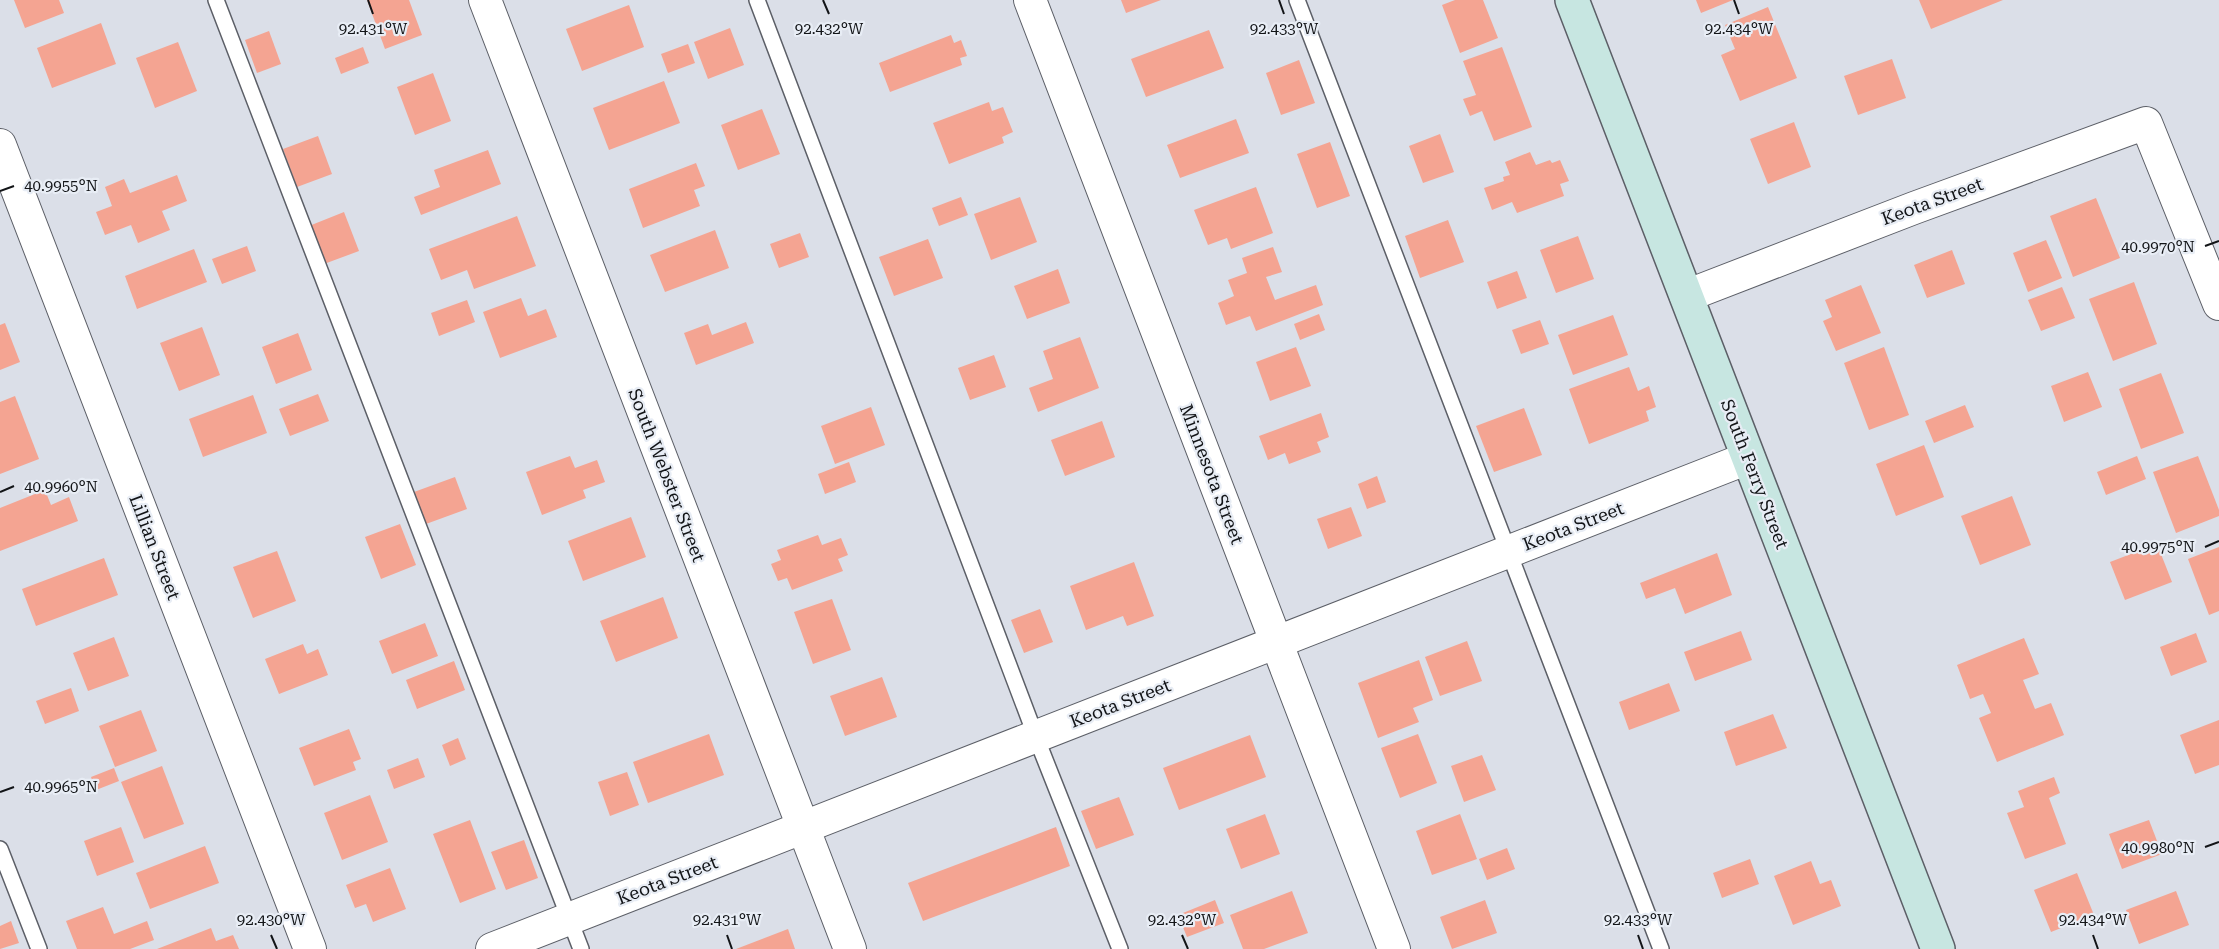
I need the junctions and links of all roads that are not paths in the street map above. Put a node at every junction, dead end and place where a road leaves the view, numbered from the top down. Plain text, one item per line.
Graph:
1 (216, 0) edge
2 (485, 0) edge
3 (757, 0) edge
4 (1030, 0) edge
5 (1297, 0) edge
6 (1572, 0) edge
7 (0, 145) edge
8 (1686, 296) junction
9 (2219, 304) edge
10 (1748, 458) junction
11 (1509, 551) junction
12 (1277, 642) junction
13 (1036, 736) junction
14 (803, 828) junction
15 (0, 849) edge
16 (569, 919) junction
17 (39, 949) edge
18 (310, 949) edge
19 (492, 949) edge
20 (580, 949) edge
21 (850, 949) edge
22 (1120, 949) edge
23 (1394, 949) edge
24 (1661, 949) edge
25 (1938, 949) edge

1 - 16 lane
2 - 14 street, South Webster Street
3 - 13 lane
4 - 12 street, Minnesota Street
5 - 11 lane
6 - 8 street, South Ferry Street
7 - 18 street, Lillian Street
8 - 9 street, Keota Street
8 - 10 street, South Ferry Street
10 - 11 street, Keota Street
10 - 25 street, South Ferry Street
11 - 12 street, Keota Street
11 - 24 lane
12 - 13 street, Keota Street
12 - 23 street, Minnesota Street
13 - 14 street, Keota Street
13 - 22 lane
14 - 16 street, Keota Street
14 - 21 street, South Webster Street
15 - 17 lane
16 - 19 street, Keota Street
16 - 20 lane

